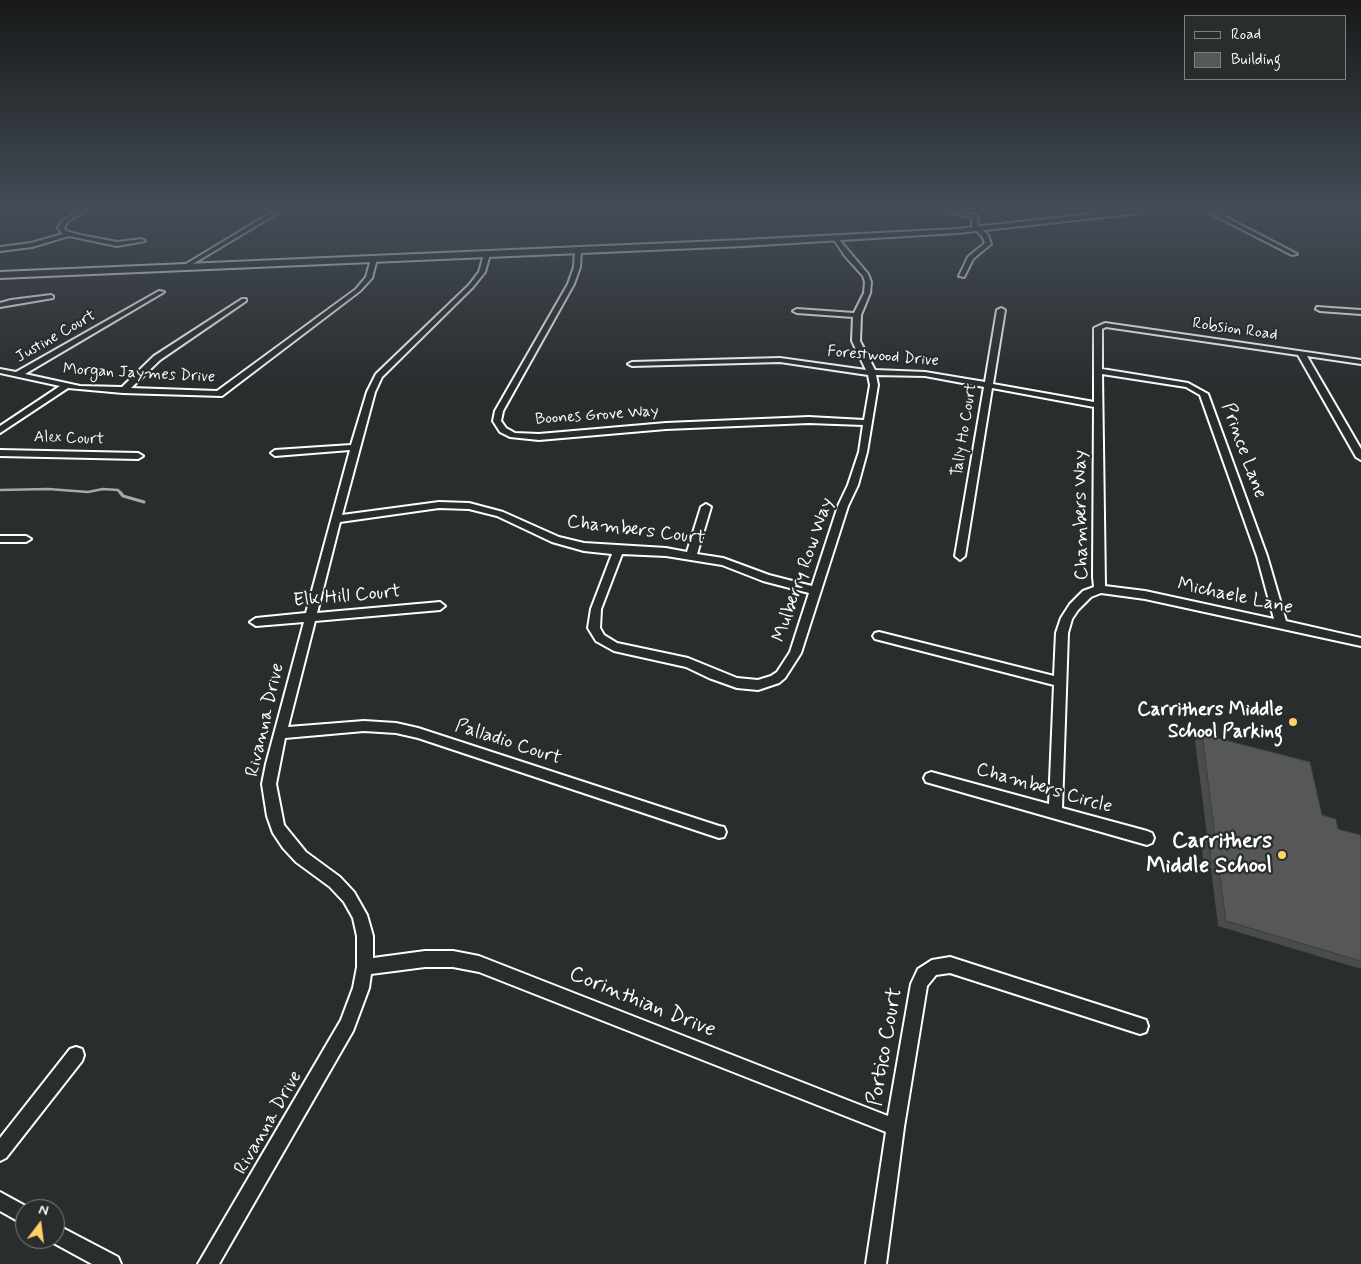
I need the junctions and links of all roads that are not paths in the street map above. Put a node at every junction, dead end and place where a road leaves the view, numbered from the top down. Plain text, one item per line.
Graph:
1 (115, 270) edge
2 (371, 270) edge
3 (483, 270) edge
4 (576, 270) edge
5 (861, 270) edge
6 (965, 270) edge
7 (0, 275) edge
8 (962, 276) dead end
9 (161, 292) dead end
10 (51, 297) dead end
11 (244, 300) dead end
12 (0, 305) edge
13 (1320, 309) dead end
14 (1001, 310) dead end
15 (797, 311) dead end
16 (1361, 312) edge
17 (857, 315) junction
18 (1105, 325) joint
19 (1301, 353) junction
20 (1361, 362) edge
21 (632, 364) dead end
22 (0, 371) edge
23 (1098, 371) junction
24 (872, 372) junction
25 (17, 375) junction
26 (988, 385) junction
27 (66, 386) junction
28 (123, 390) junction
29 (1098, 405) junction
30 (868, 423) junction
31 (0, 430) edge
32 (355, 447) junction
33 (0, 452) edge
34 (275, 453) dead end
35 (138, 456) dead end
36 (1361, 457) edge
37 (706, 507) dead end
38 (336, 519) junction
39 (0, 539) edge
40 (26, 539) dead end
41 (618, 550) junction
42 (691, 556) junction
43 (960, 556) dead end
44 (1100, 589) junction
45 (814, 590) junction
46 (440, 606) dead end
47 (310, 618) junction
48 (256, 622) dead end
49 (1281, 624) junction
50 (879, 636) dead end
51 (1361, 642) edge
52 (1060, 682) junction
53 (280, 733) junction
54 (931, 778) dead end
55 (1055, 812) junction
56 (719, 832) dead end
57 (1147, 838) dead end
58 (365, 967) junction
59 (1140, 1026) dead end
60 (76, 1055) dead end
61 (895, 1127) junction
62 (0, 1152) edge
63 (0, 1201) edge
64 (15, 1210) edge
65 (65, 1238) edge
66 (111, 1264) edge
67 (208, 1264) edge
68 (876, 1264) edge

1 - 7 main road
2 - 28 street, Morgan Jaymes Drive
3 - 32 street, Rivanna Drive
4 - 30 street, Boones Grove Way
5 - 17 street, Mulberry Row Way
6 - 8 street
9 - 25 street, Justine Court
10 - 12 street
11 - 28 street
13 - 16 street
14 - 26 street, Tally Ho Court
15 - 17 street
17 - 24 street, Mulberry Row Way
18 - 19 street, Robsion Road
18 - 23 street, Chambers Way
19 - 20 street, Robsion Road
19 - 36 street
21 - 24 street, Forestwood Drive
22 - 25 street, Morgan Jaymes Drive
23 - 29 street, Chambers Way
23 - 49 street, Prince Lane
24 - 26 street, Forestwood Drive
24 - 30 street, Mulberry Row Way
25 - 27 street, Morgan Jaymes Drive
26 - 29 street, Forestwood Drive
26 - 43 street, Tally Ho Court
27 - 28 street, Morgan Jaymes Drive
27 - 31 street
29 - 44 street, Chambers Way
30 - 45 street, Mulberry Row Way
32 - 34 street
32 - 38 street, Rivanna Drive
33 - 35 street, Alex Court
37 - 42 street
38 - 41 street, Chambers Court
38 - 47 street, Rivanna Drive
39 - 40 street
41 - 42 street, Chambers Court
41 - 45 street, Mulberry Row Way
42 - 45 street, Chambers Court
44 - 49 street, Michaele Lane
44 - 52 street, Chambers Way
46 - 47 street, Elk Hill Court
47 - 48 street, Elk Hill Court
47 - 53 street, Rivanna Drive
49 - 51 street, Michaele Lane
50 - 52 street
52 - 55 street, Chambers Way
53 - 56 street, Palladio Court
53 - 58 street, Rivanna Drive
54 - 55 street, Chambers Circle
55 - 57 street, Chambers Circle
58 - 61 street, Corinthian Drive
58 - 67 street, Rivanna Drive
59 - 61 street, Portico Court
60 - 62 street
61 - 68 street, Portico Court
63 - 64 street
65 - 66 street

